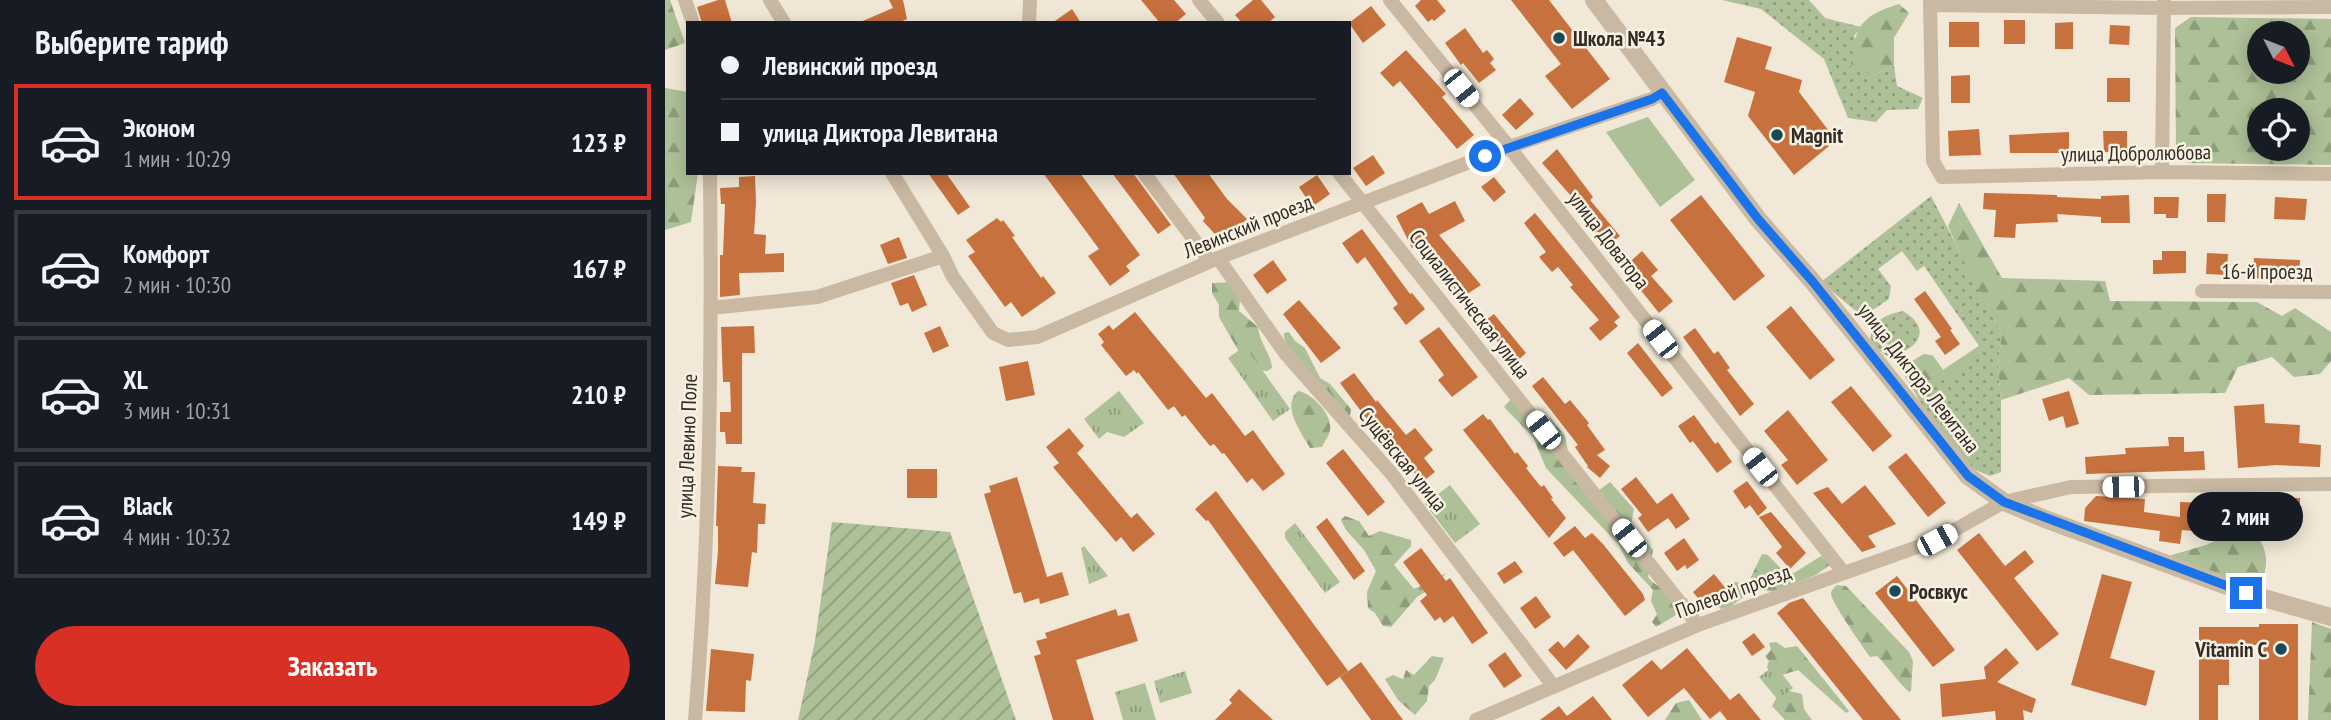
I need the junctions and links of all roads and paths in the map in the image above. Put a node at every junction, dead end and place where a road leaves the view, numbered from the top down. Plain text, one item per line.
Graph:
1 (685, 0) edge
2 (770, 0) edge
3 (1030, 0) edge
4 (1199, 0) edge
5 (1390, 0) edge
6 (1594, 0) edge
7 (1930, 2) edge
8 (2164, 4) edge
9 (2331, 7) edge
10 (692, 21) edge
11 (783, 21) edge
12 (1029, 21) edge
13 (1216, 21) edge
14 (1662, 93) junction
15 (1509, 147) junction
16 (2162, 172) junction
17 (2331, 174) edge
18 (710, 175) edge
19 (893, 175) edge
20 (1146, 175) edge
21 (1341, 175) edge
22 (1363, 203) junction
23 (943, 256) junction
24 (1214, 260) junction
25 (2203, 291) dead end
26 (2331, 292) edge
27 (711, 308) junction
28 (2331, 484) edge
29 (2004, 502) junction
30 (1844, 573) junction
31 (2331, 617) edge
32 (1698, 625) junction
33 (1554, 687) junction
34 (695, 720) edge
35 (1476, 720) edge

1 - 10 street
2 - 11 street
3 - 12 street
4 - 13 street
5 - 15 street, улица Доватора
6 - 14 street, улица Диктора Левитана
7 - 8 street
7 - 16 street, улица Добролюбова
8 - 9 street
8 - 16 street
14 - 15 street, Левинский проезд
14 - 29 street, улица Диктора Левитана
15 - 22 street, Левинский проезд
15 - 30 street, улица Доватора
16 - 17 street, улица Добролюбова
18 - 27 street, улица Левино Поле
19 - 23 street
20 - 24 street, Сущёвская улица
21 - 22 street, Социалистическая улица
22 - 24 street, Левинский проезд
22 - 32 street, Социалистическая улица
23 - 24 street, Левинский проезд
23 - 27 street
24 - 33 street, Сущёвская улица
25 - 26 street, 16-й проезд
27 - 34 street, улица Левино Поле
28 - 29 street, Полевой проезд
29 - 30 street, Полевой проезд
29 - 31 street, улица Диктора Левитана
30 - 32 street, Полевой проезд
32 - 33 street, Полевой проезд
33 - 35 street, Полевой проезд

